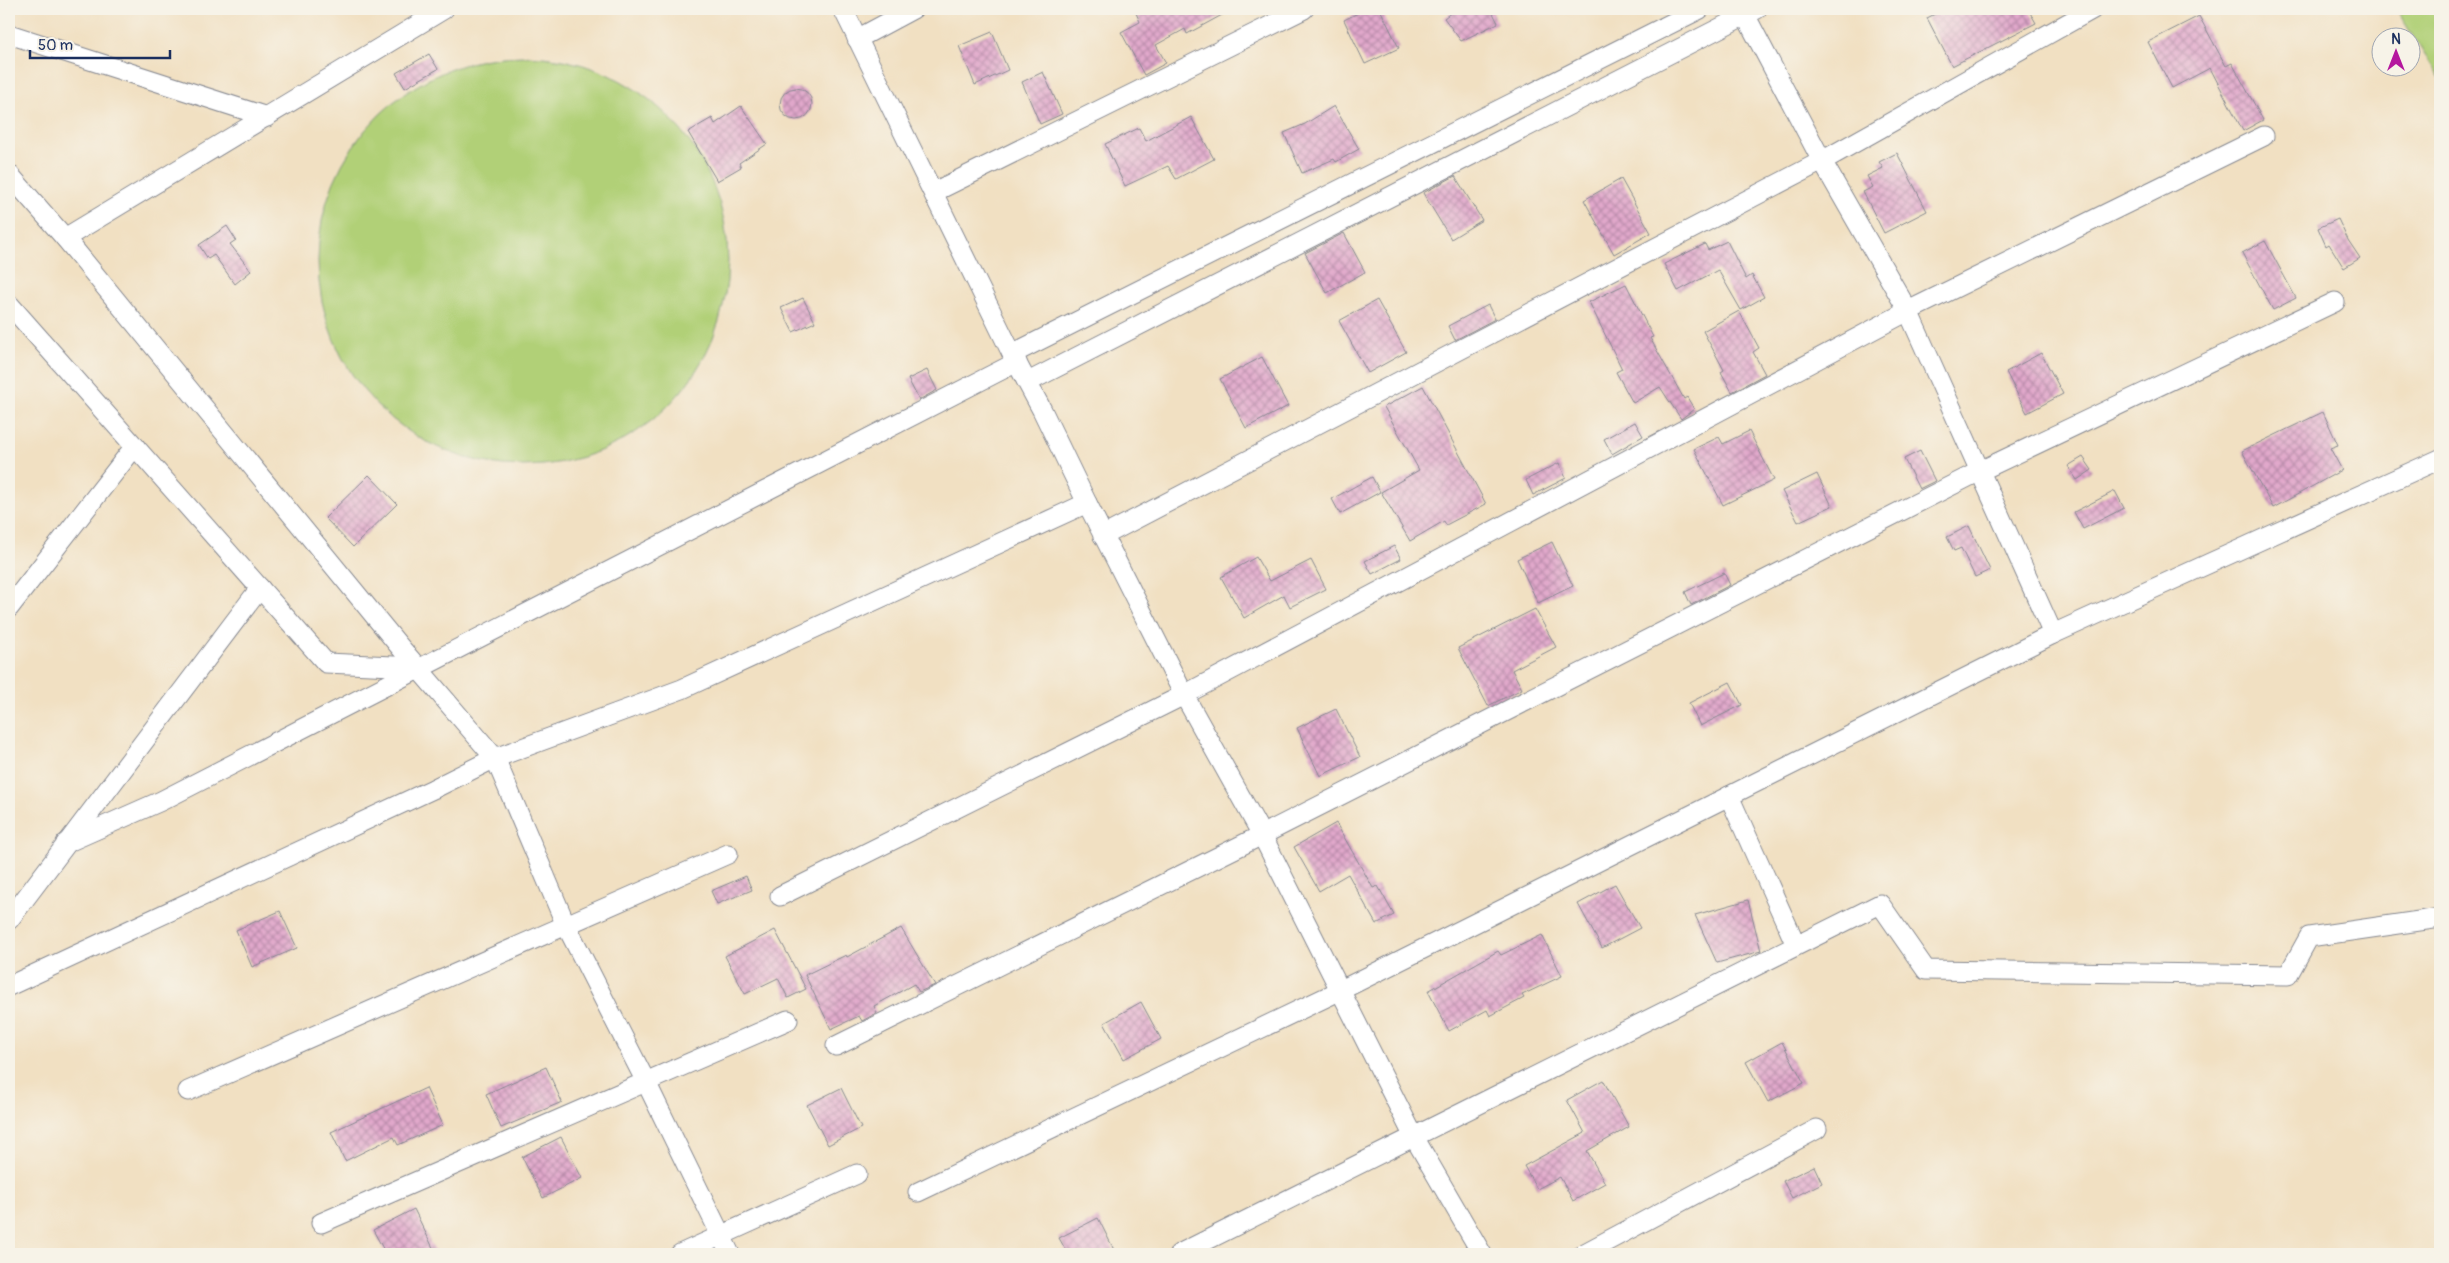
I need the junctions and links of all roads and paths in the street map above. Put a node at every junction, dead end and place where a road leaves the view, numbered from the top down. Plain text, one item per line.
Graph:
1 (444, 9) edge
2 (843, 9) edge
3 (913, 9) edge
4 (1304, 9) edge
5 (1700, 9) edge
6 (2092, 9) edge
7 (1748, 11) edge
8 (9, 34) edge
9 (856, 39) junction
10 (267, 117) junction
11 (2264, 136) dead end
12 (1822, 161) junction
13 (9, 174) edge
14 (934, 192) junction
15 (65, 238) junction
16 (2335, 302) dead end
17 (11, 311) edge
18 (1908, 311) junction
19 (1014, 358) junction
20 (1028, 382) junction
21 (134, 446) junction
22 (2440, 459) edge
23 (1980, 471) junction
24 (1087, 503) junction
25 (1103, 536) junction
26 (260, 588) junction
27 (9, 608) edge
28 (2053, 634) junction
29 (418, 668) junction
30 (1184, 695) junction
31 (495, 758) junction
32 (1729, 796) junction
33 (1262, 835) junction
34 (66, 843) junction
35 (728, 854) dead end
36 (780, 896) dead end
37 (2440, 918) edge
38 (9, 920) edge
39 (565, 923) junction
40 (1796, 945) junction
41 (9, 986) edge
42 (1339, 991) junction
43 (788, 1020) dead end
44 (836, 1046) dead end
45 (646, 1082) junction
46 (188, 1091) dead end
47 (1817, 1129) dead end
48 (1414, 1137) junction
49 (857, 1174) dead end
50 (918, 1192) dead end
51 (321, 1223) dead end
52 (722, 1236) junction
53 (680, 1254) edge
54 (730, 1254) edge
55 (1179, 1254) edge
56 (1482, 1254) edge
57 (1583, 1254) edge

1 - 10 street
2 - 9 street
3 - 9 street
4 - 14 street
5 - 19 street
6 - 12 street
7 - 12 street
7 - 20 street
8 - 10 street
9 - 14 street
10 - 15 street
11 - 18 street
12 - 18 street
12 - 25 street
13 - 15 street
14 - 19 street
15 - 29 street
16 - 23 street
17 - 21 street
18 - 23 street
18 - 30 street
19 - 20 street
19 - 29 street
20 - 24 street
21 - 26 street
21 - 27 street
22 - 28 street
23 - 28 street
23 - 33 street
24 - 25 street
24 - 31 street
25 - 30 street
26 - 29 street
26 - 34 street
28 - 32 street
29 - 31 street
29 - 34 street
30 - 33 street
30 - 36 street
31 - 39 street
31 - 41 street
32 - 40 street
32 - 42 street
33 - 42 street
33 - 44 street
34 - 38 street
35 - 39 street
37 - 40 street
39 - 45 street
39 - 46 street
40 - 48 street
42 - 48 street
42 - 50 street
43 - 45 street
45 - 51 street
45 - 52 street
47 - 57 street
48 - 55 street
48 - 56 street
49 - 52 street
52 - 53 street
52 - 54 street

